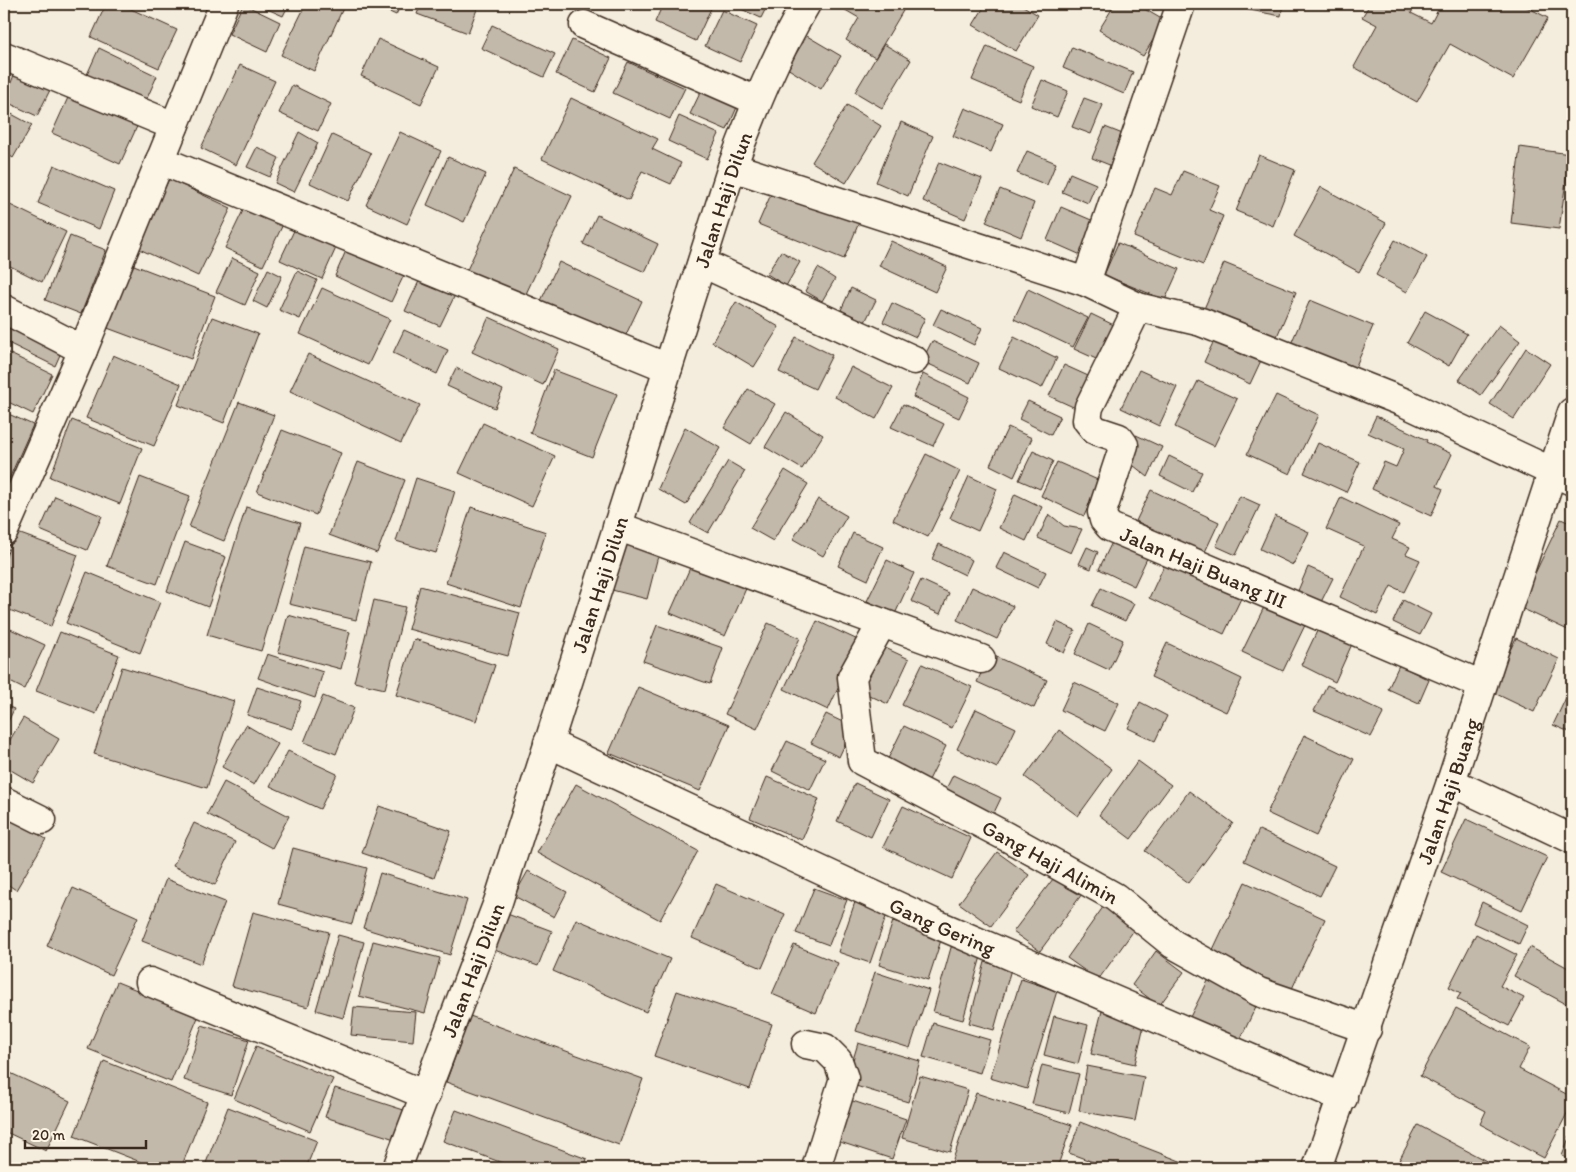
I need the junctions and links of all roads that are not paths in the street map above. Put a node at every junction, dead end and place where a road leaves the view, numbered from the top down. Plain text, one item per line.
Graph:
1 (224, 4) edge
2 (806, 4) edge
3 (1181, 4) edge
4 (584, 25) dead end
5 (4, 56) edge
6 (757, 101) junction
7 (174, 126) junction
8 (160, 160) junction
9 (732, 167) junction
10 (702, 263) junction
11 (1086, 282) junction
12 (1138, 307) junction
13 (4, 309) edge
14 (83, 350) junction
15 (914, 360) dead end
16 (668, 368) junction
17 (1572, 412) edge
18 (1563, 477) edge
19 (617, 526) junction
20 (4, 531) edge
21 (882, 623) junction
22 (981, 659) dead end
23 (1482, 685) junction
24 (548, 743) junction
25 (1451, 782) junction
26 (4, 801) edge
27 (42, 820) dead end
28 (1572, 839) edge
29 (150, 982) dead end
30 (1367, 1029) junction
31 (806, 1044) dead end
32 (426, 1095) junction
33 (1343, 1098) junction
34 (397, 1168) edge
35 (816, 1168) edge
36 (1317, 1168) edge

1 - 7 street
2 - 6 street, Jalan Haji Dilun
3 - 11 street
4 - 6 street
5 - 7 street
6 - 9 street, Jalan Haji Dilun
7 - 8 street
8 - 14 street
8 - 16 street
9 - 10 street, Jalan Haji Dilun
9 - 11 street
10 - 15 street
10 - 16 street, Jalan Haji Dilun
11 - 12 street
12 - 18 street
12 - 23 street, Jalan Haji Buang III
13 - 14 street
14 - 20 street
16 - 19 street, Jalan Haji Dilun
17 - 18 street, Jalan Haji Buang
18 - 23 street, Jalan Haji Buang
19 - 21 street
19 - 24 street, Jalan Haji Dilun
21 - 22 street
21 - 30 street, Gang Haji Alimin
23 - 25 street, Jalan Haji Buang
24 - 32 street, Jalan Haji Dilun
24 - 33 street, Gang Gering
25 - 28 street
25 - 30 street, Jalan Haji Buang
26 - 27 street
29 - 32 street
30 - 33 street, Jalan Haji Buang
31 - 35 street
32 - 34 street, Jalan Haji Dilun
33 - 36 street, Jalan Haji Buang

